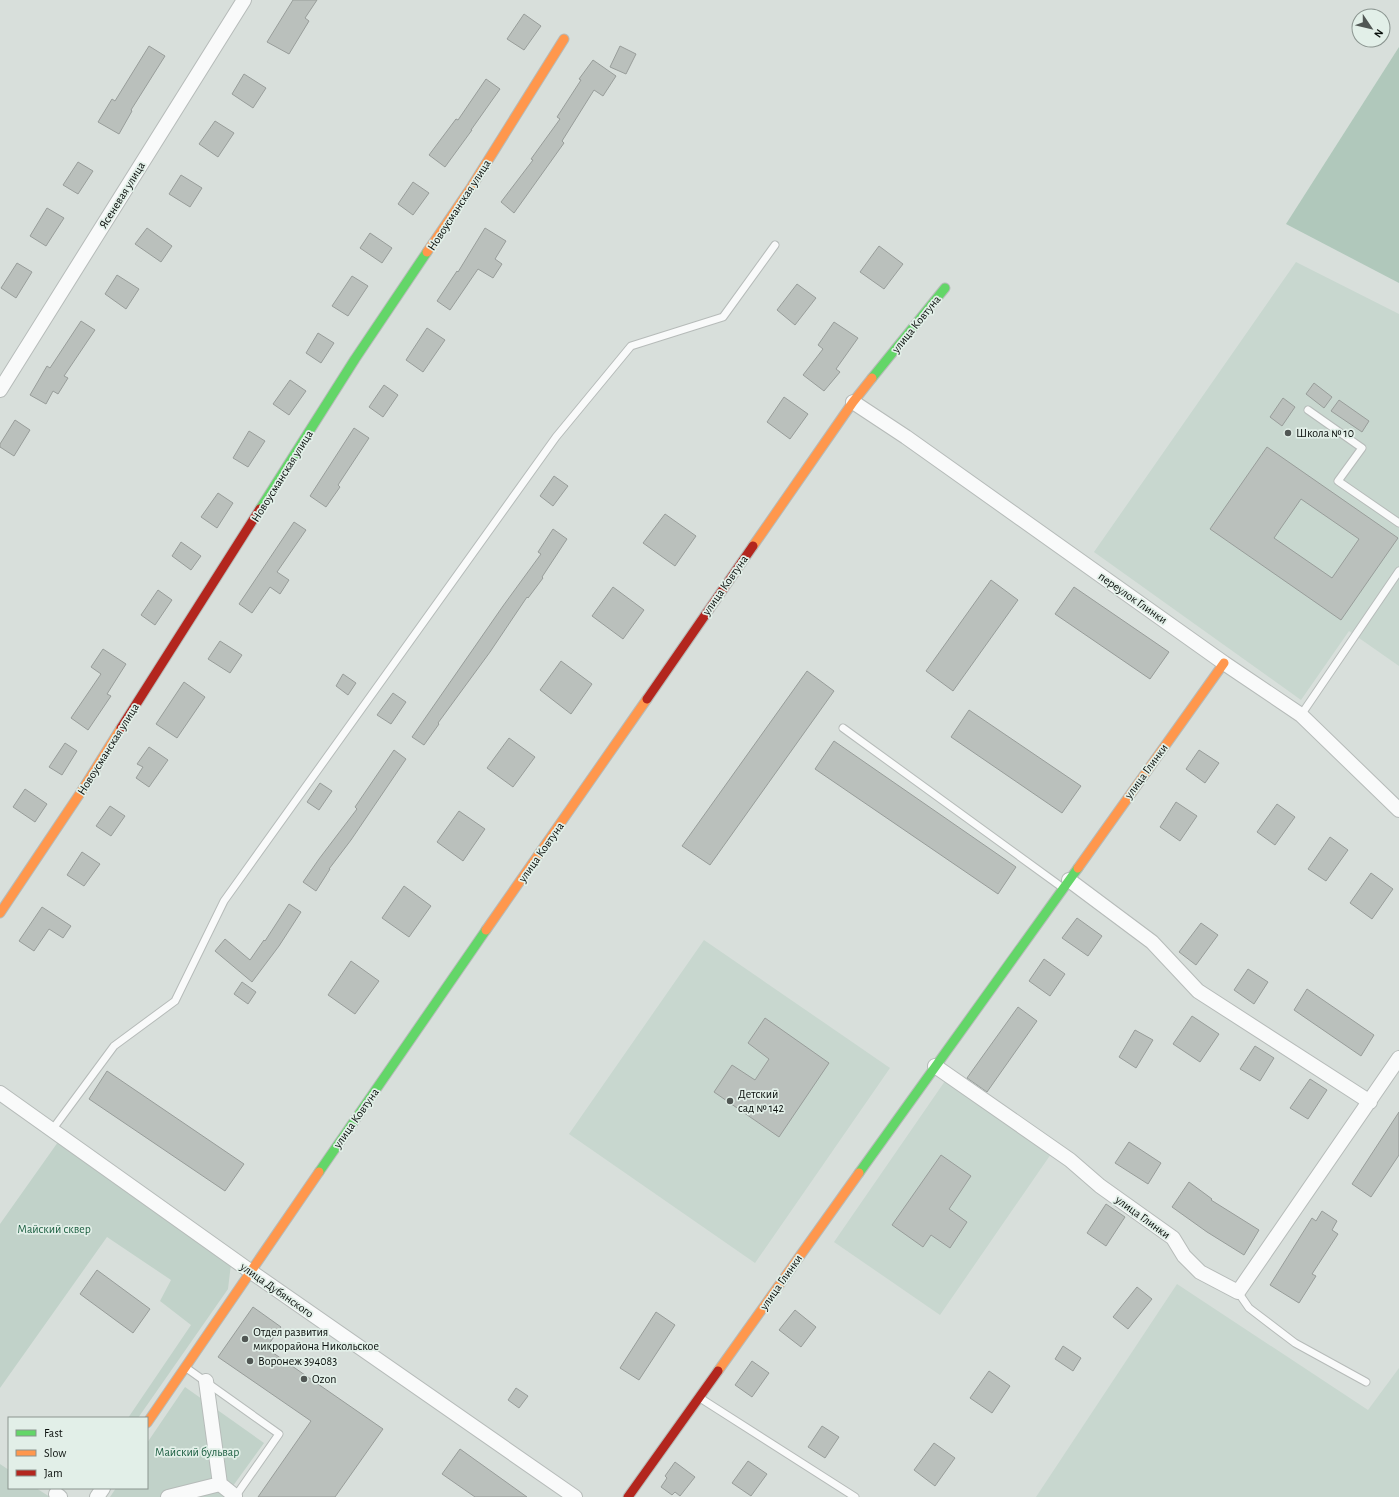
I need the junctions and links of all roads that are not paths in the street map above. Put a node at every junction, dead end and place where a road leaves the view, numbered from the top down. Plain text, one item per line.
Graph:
1 (244, 0) edge
2 (564, 39) dead end
3 (775, 245) dead end
4 (945, 288) dead end
5 (0, 390) edge
6 (853, 402) junction
7 (1308, 410) dead end
8 (1399, 523) edge
9 (1399, 571) edge
10 (1224, 663) junction
11 (1301, 714) junction
12 (843, 728) dead end
13 (1399, 810) edge
14 (1066, 884) junction
15 (0, 913) edge
16 (1399, 1058) edge
17 (935, 1066) junction
18 (0, 1093) edge
19 (1370, 1102) junction
20 (52, 1130) junction
21 (250, 1271) junction
22 (1238, 1292) junction
23 (185, 1367) junction
24 (206, 1381) junction
25 (1366, 1382) dead end
26 (699, 1398) junction
27 (148, 1422) edge
28 (220, 1484) junction
29 (168, 1497) edge
30 (235, 1497) edge
31 (575, 1497) edge
32 (628, 1497) edge
33 (855, 1497) edge

1 - 5 street, Ясеневая улица
2 - 15 street, Новоусманская улица
3 - 20 lane
4 - 6 street, улица Ковтуна
6 - 10 street, переулок Глинки
6 - 21 street, улица Ковтуна
7 - 8 lane
9 - 11 lane
10 - 11 street, переулок Глинки
10 - 14 street, улица Глинки
11 - 13 street, переулок Глинки
12 - 14 lane
14 - 17 street, улица Глинки
14 - 19 street
16 - 19 street
17 - 22 street, улица Глинки
17 - 26 street, улица Глинки
18 - 20 street, улица Дубянского
19 - 22 street
20 - 21 street, улица Дубянского
21 - 23 street, улица Ковтуна
21 - 31 street, улица Дубянского
22 - 25 lane
23 - 24 lane
23 - 27 street, улица Ковтуна
24 - 28 street
24 - 30 lane
26 - 32 street, улица Глинки
26 - 33 lane
28 - 29 street
28 - 30 street

